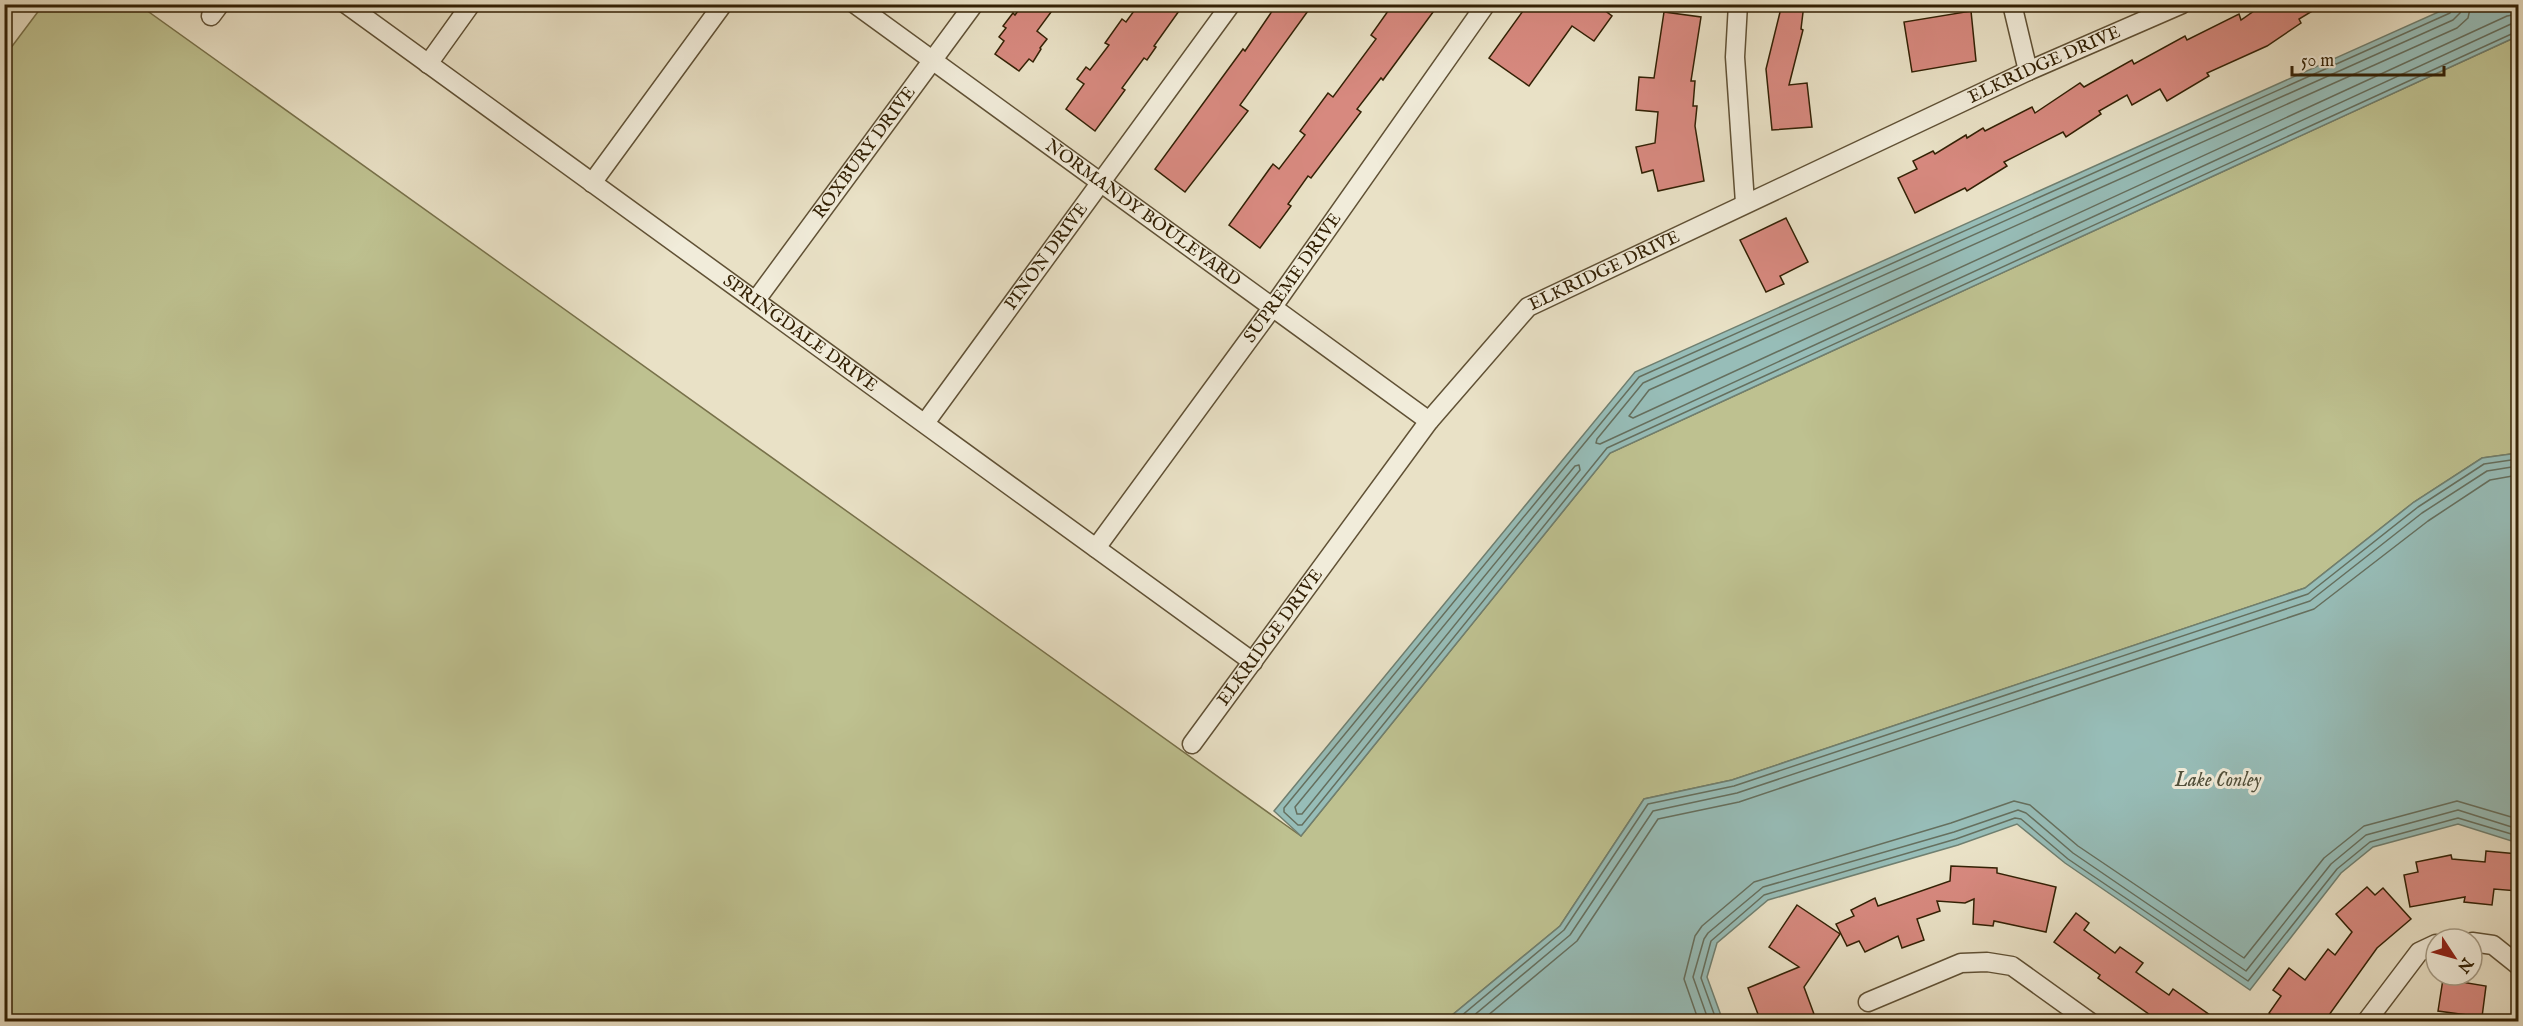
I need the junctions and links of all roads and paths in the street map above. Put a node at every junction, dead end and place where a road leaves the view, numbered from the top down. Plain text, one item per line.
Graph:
1 (346, 4) edge
2 (471, 4) edge
3 (723, 4) edge
4 (855, 4) edge
5 (974, 4) edge
6 (1231, 4) edge
7 (1486, 4) edge
8 (1738, 4) edge
9 (2012, 4) edge
10 (2182, 4) edge
11 (932, 61) junction
12 (428, 64) junction
13 (2028, 71) junction
14 (1101, 182) junction
15 (592, 183) junction
16 (1745, 203) junction
17 (756, 300) junction
18 (1272, 308) junction
19 (1429, 421) junction
20 (925, 423) junction
21 (1096, 548) junction
22 (1253, 662) junction
23 (1192, 744) dead end
24 (2484, 944) edge
25 (2424, 949) edge
26 (2518, 965) edge
27 (1868, 1002) dead end
28 (2090, 1022) edge
29 (2366, 1022) edge

1 - 12 street, SPRINGDALE DRIVE
2 - 12 street
3 - 15 street
4 - 11 street, NORMANDY BOULEVARD
5 - 11 street, ROXBURY DRIVE
6 - 14 street, PINON DRIVE
7 - 18 street, SUPREME DRIVE
8 - 16 street
9 - 13 street
10 - 13 street, ELKRIDGE DRIVE
11 - 14 street, NORMANDY BOULEVARD
11 - 17 street, ROXBURY DRIVE
12 - 15 street, SPRINGDALE DRIVE
13 - 16 street, ELKRIDGE DRIVE
14 - 18 street, NORMANDY BOULEVARD
14 - 20 street, PINON DRIVE
15 - 17 street, SPRINGDALE DRIVE
16 - 19 street, ELKRIDGE DRIVE
17 - 20 street, SPRINGDALE DRIVE
18 - 19 street, NORMANDY BOULEVARD
18 - 21 street, SUPREME DRIVE
19 - 22 street, ELKRIDGE DRIVE
20 - 21 street, SPRINGDALE DRIVE
21 - 22 street, SPRINGDALE DRIVE
22 - 23 street, ELKRIDGE DRIVE
24 - 26 street
25 - 29 street
27 - 28 street

